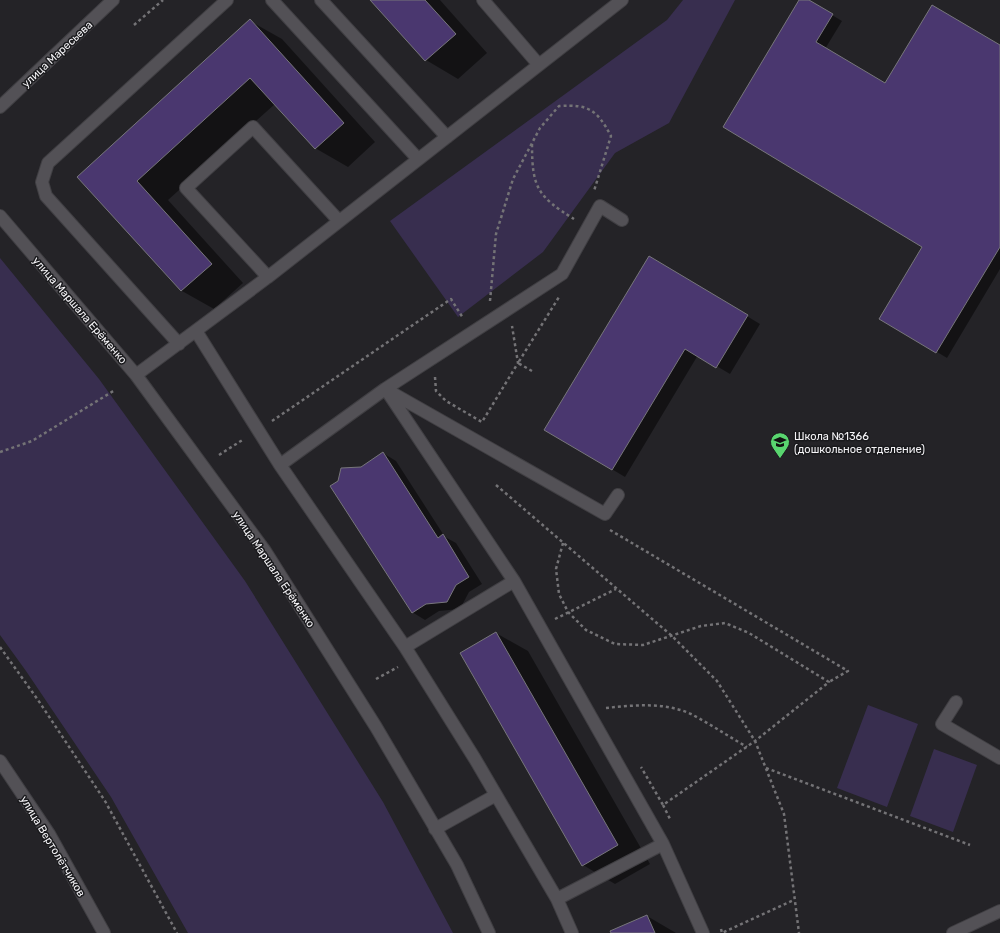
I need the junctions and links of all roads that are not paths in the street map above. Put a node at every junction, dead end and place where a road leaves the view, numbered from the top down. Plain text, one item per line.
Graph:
1 (113, 0) edge
2 (227, 0) edge
3 (272, 0) edge
4 (322, 0) edge
5 (483, 0) edge
6 (622, 0) edge
7 (539, 64) junction
8 (0, 107) edge
9 (447, 137) junction
10 (418, 159) junction
11 (0, 216) edge
12 (622, 220) dead end
13 (339, 221) junction
14 (268, 277) junction
15 (196, 331) junction
16 (179, 344) junction
17 (136, 375) junction
18 (385, 389) junction
19 (280, 465) junction
20 (618, 495) dead end
21 (514, 581) junction
22 (405, 647) junction
23 (956, 702) dead end
24 (1000, 758) edge
25 (0, 760) edge
26 (496, 795) junction
27 (435, 828) junction
28 (663, 844) junction
29 (557, 899) junction
30 (1000, 911) edge
31 (104, 933) edge
32 (489, 933) edge
33 (572, 933) edge
34 (703, 933) edge
35 (953, 933) edge

1 - 8 street, улица Маресьева
2 - 16 street
3 - 10 street
4 - 9 street
5 - 7 street
6 - 7 street
7 - 9 street
9 - 10 street
10 - 13 street
11 - 17 street, улица Маршала Ерёменко
12 - 18 street
13 - 14 street
13 - 14 street
14 - 15 street
15 - 16 street
15 - 19 street
16 - 17 street
17 - 27 street, улица Маршала Ерёменко
18 - 19 street
18 - 20 street
18 - 21 street
19 - 22 street
21 - 22 street
21 - 28 street
22 - 26 street
23 - 24 street
25 - 31 street, улица Вертолётчиков
26 - 27 street
26 - 29 street
27 - 32 street, улица Маршала Ерёменко
28 - 29 street
28 - 34 street
29 - 33 street
30 - 35 street

